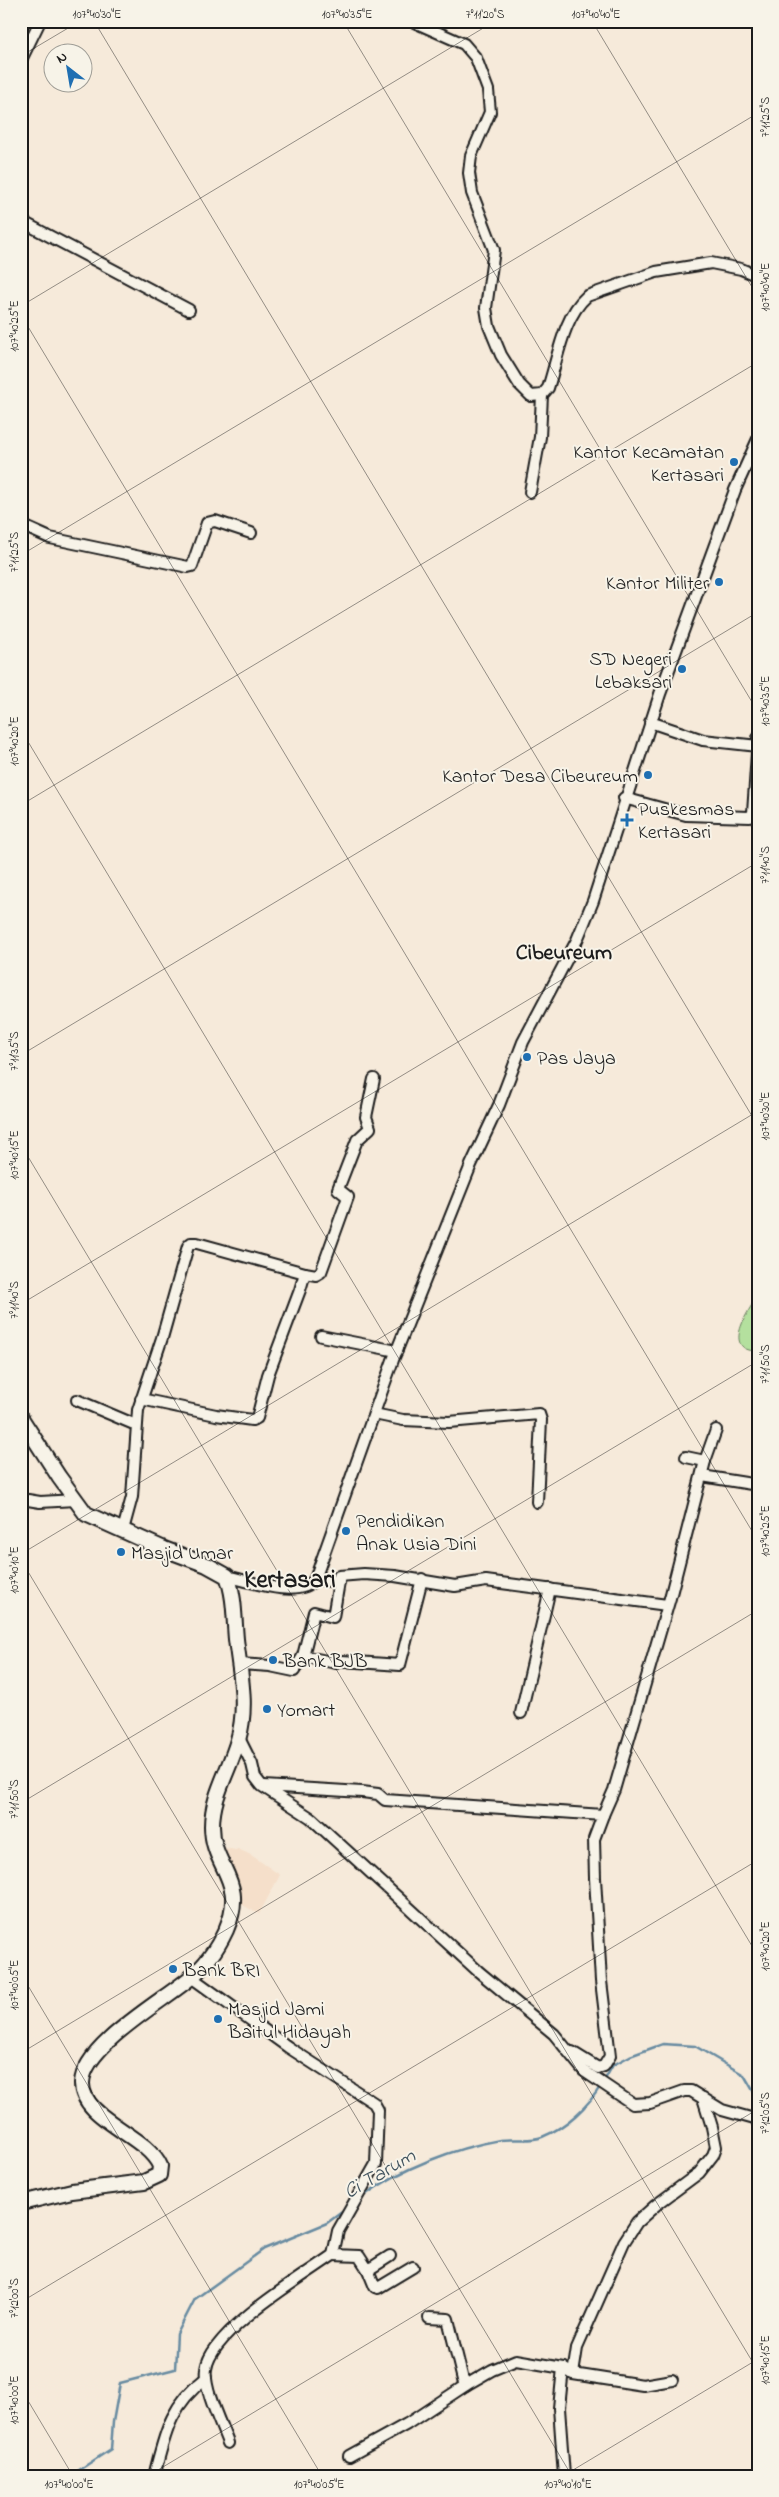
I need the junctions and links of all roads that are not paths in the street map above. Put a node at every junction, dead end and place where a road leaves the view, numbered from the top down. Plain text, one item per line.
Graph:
1 (40, 21) edge
2 (412, 21) edge
3 (21, 60) edge
4 (21, 221) edge
5 (758, 276) edge
6 (190, 310) dead end
7 (542, 396) junction
8 (758, 439) edge
9 (530, 492) dead end
10 (21, 525) edge
11 (251, 533) dead end
12 (650, 722) junction
13 (757, 743) edge
14 (624, 798) junction
15 (755, 809) edge
16 (374, 1079) dead end
17 (304, 1273) junction
18 (321, 1336) dead end
19 (397, 1351) junction
20 (140, 1398) junction
21 (77, 1400) dead end
22 (374, 1414) junction
23 (21, 1418) edge
24 (136, 1425) junction
25 (716, 1430) dead end
26 (686, 1458) dead end
27 (705, 1461) junction
28 (702, 1476) junction
29 (758, 1485) edge
30 (28, 1500) dead end
31 (75, 1500) junction
32 (537, 1502) dead end
33 (123, 1530) junction
34 (226, 1576) junction
35 (422, 1579) junction
36 (315, 1580) junction
37 (339, 1582) junction
38 (550, 1589) junction
39 (667, 1605) junction
40 (303, 1656) junction
41 (240, 1664) junction
42 (521, 1713) dead end
43 (239, 1738) junction
44 (262, 1786) junction
45 (603, 1816) junction
46 (191, 1977) junction
47 (567, 2049) junction
48 (703, 2098) junction
49 (758, 2120) edge
50 (21, 2203) edge
51 (333, 2255) junction
52 (390, 2256) dead end
53 (413, 2267) dead end
54 (368, 2270) junction
55 (429, 2318) dead end
56 (563, 2368) junction
57 (573, 2374) junction
58 (206, 2378) junction
59 (672, 2380) dead end
60 (466, 2385) junction
61 (228, 2443) dead end
62 (349, 2456) dead end
63 (154, 2476) edge
64 (564, 2476) edge

1 - 3 street
2 - 7 street
4 - 6 street
5 - 7 street
7 - 9 street
8 - 12 street
10 - 11 street
12 - 13 street
12 - 14 street
13 - 15 street
14 - 15 street
14 - 19 street
16 - 17 street
17 - 20 street
17 - 20 street
18 - 19 street
19 - 22 street
20 - 24 street
21 - 24 street
22 - 32 street
22 - 36 street
23 - 31 main road
24 - 33 street
25 - 27 street
26 - 27 street
27 - 28 street
28 - 29 street
28 - 39 street
30 - 31 street
31 - 33 main road
33 - 34 main road
34 - 36 street
34 - 41 main road
35 - 37 street
35 - 38 street
35 - 40 street
36 - 37 street
37 - 40 street
38 - 39 street
38 - 42 street
39 - 45 street
40 - 41 street
41 - 43 main road
43 - 44 street
43 - 46 main road
44 - 45 street
44 - 47 street
45 - 47 street
46 - 50 main road
46 - 51 street
47 - 48 street
48 - 49 street
48 - 57 street
51 - 54 street
51 - 58 street
52 - 54 street
53 - 54 street
55 - 60 street
56 - 57 street
56 - 60 street
56 - 64 street
57 - 59 street
58 - 61 street
58 - 63 street
60 - 62 street

